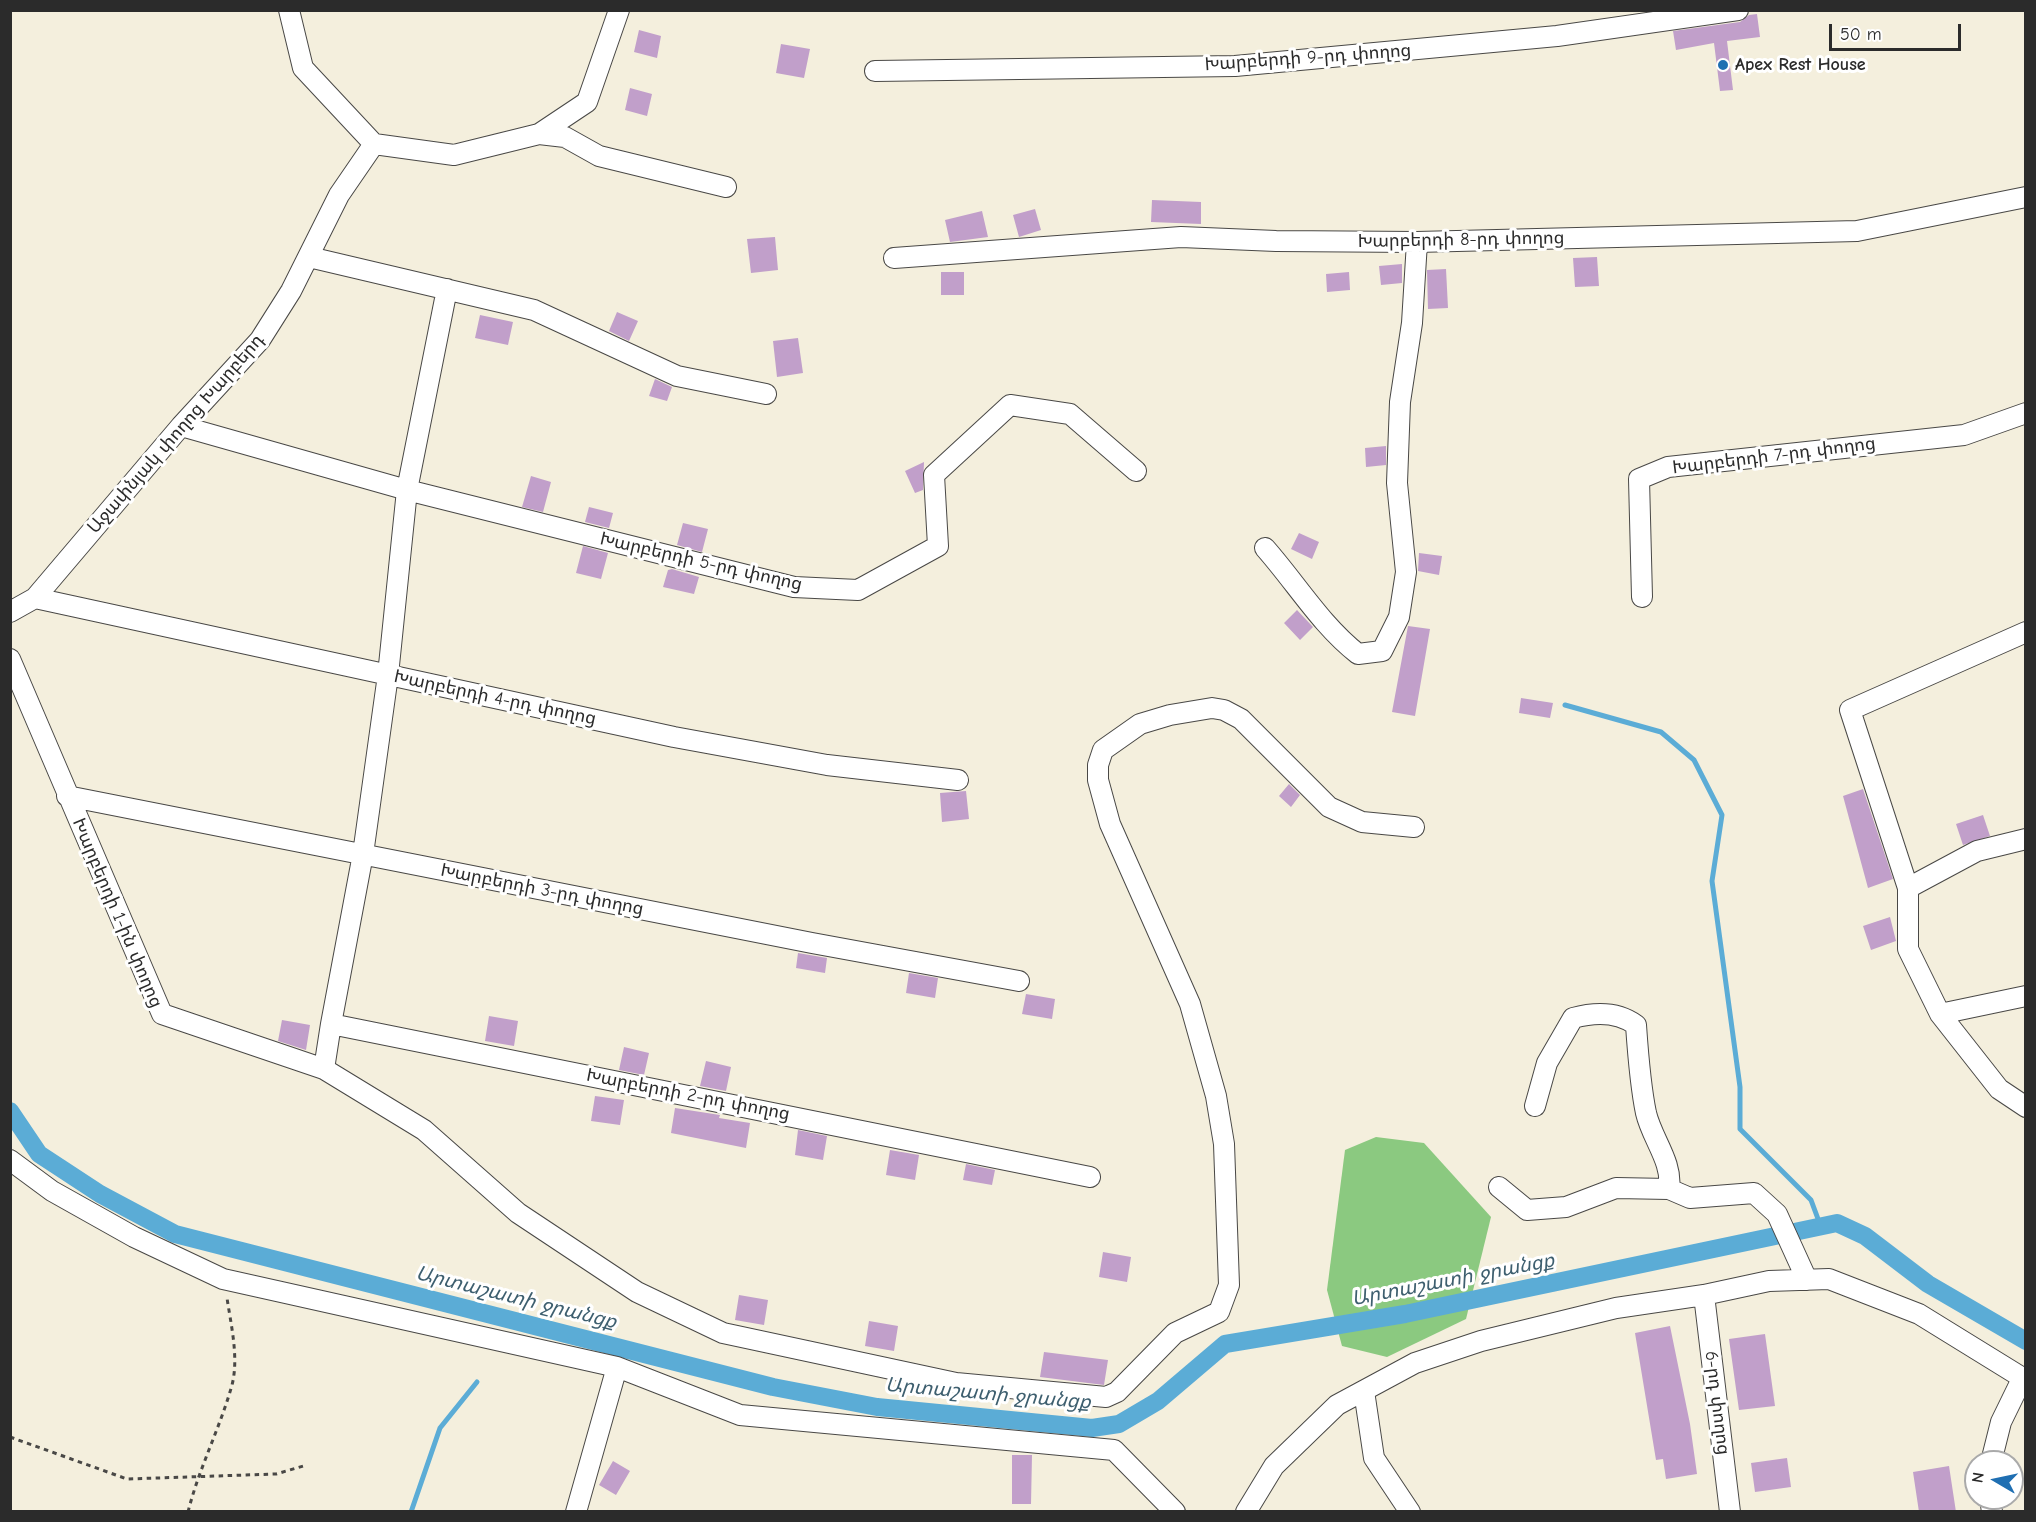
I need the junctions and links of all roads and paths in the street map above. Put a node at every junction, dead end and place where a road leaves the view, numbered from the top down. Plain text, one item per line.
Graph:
1 (289, 10) edge
2 (619, 10) edge
3 (1738, 10) edge
4 (875, 71) dead end
5 (539, 134) junction
6 (374, 144) junction
7 (726, 187) dead end
8 (2025, 197) edge
9 (1417, 242) junction
10 (309, 257) junction
11 (894, 258) dead end
12 (447, 290) junction
13 (766, 394) dead end
14 (2025, 413) edge
15 (181, 426) junction
16 (1136, 471) dead end
17 (407, 490) junction
18 (1265, 548) dead end
19 (1642, 597) dead end
20 (35, 598) junction
21 (10, 612) edge
22 (2025, 632) edge
23 (10, 659) edge
24 (388, 675) junction
25 (958, 780) dead end
26 (67, 796) junction
27 (1414, 827) dead end
28 (2025, 839) edge
29 (363, 854) junction
30 (1908, 888) junction
31 (1019, 981) dead end
32 (2025, 996) edge
33 (1940, 1014) junction
34 (331, 1024) junction
35 (324, 1069) junction
36 (1535, 1106) dead end
37 (2025, 1107) edge
38 (10, 1160) edge
39 (1090, 1177) dead end
40 (1499, 1187) dead end
41 (1670, 1189) junction
42 (223, 1279) junction
43 (1807, 1280) junction
44 (1704, 1295) junction
45 (617, 1367) junction
46 (2024, 1380) edge
47 (1364, 1390) junction
48 (10, 1437) edge
49 (1994, 1450) edge
50 (307, 1465) dead end
51 (196, 1478) junction
52 (188, 1512) edge
53 (576, 1512) edge
54 (1175, 1512) edge
55 (1246, 1512) edge
56 (1410, 1512) edge
57 (1730, 1512) edge

1 - 6 street
2 - 5 street
3 - 4 street, Խարբերդի 9-րդ փողոց
5 - 6 street
5 - 7 street
6 - 10 street, Աջափնյակ փողոց Խարբերդ
8 - 9 street, Խարբերդի 8-րդ փողոց
9 - 11 street, Խարբերդի 8-րդ փողոց
9 - 18 street
10 - 12 street
10 - 15 street, Աջափնյակ փողոց Խարբերդ
12 - 13 street
12 - 17 street
14 - 19 street, Խարբերդի 7-րդ փողոց
15 - 17 street, Խարբերդի 5-րդ փողոց
15 - 20 street, Աջափնյակ փողոց Խարբերդ
16 - 17 street, Խարբերդի 5-րդ փողոց
17 - 24 street
20 - 21 street, Աջափնյակ փողոց Խարբերդ
20 - 24 street, Խարբերդի 4-րդ փողոց
22 - 30 street
23 - 26 street, Խարբերդի 1-ին փողոց
24 - 25 street, Խարբերդի 4-րդ փողոց
24 - 29 street
26 - 29 street, Խարբերդի 3-րդ փողոց
26 - 35 street, Խարբերդի 1-ին փողոց
27 - 35 street, Խարբերդի 1-ին փողոց
28 - 30 street
29 - 31 street, Խարբերդի 3-րդ փողոց
29 - 34 street
30 - 33 street
32 - 33 street
33 - 37 street
34 - 35 street
34 - 39 street, Խարբերդի 2-րդ փողոց
36 - 41 street
38 - 42 street
40 - 41 street
41 - 43 street
42 - 45 street
42 - 51 path
43 - 44 street
43 - 46 street
44 - 47 street
44 - 57 street, 6-րդ փողոց
45 - 53 street
45 - 54 street
46 - 49 street
47 - 55 street
47 - 56 street
48 - 51 path
50 - 51 path
51 - 52 path

